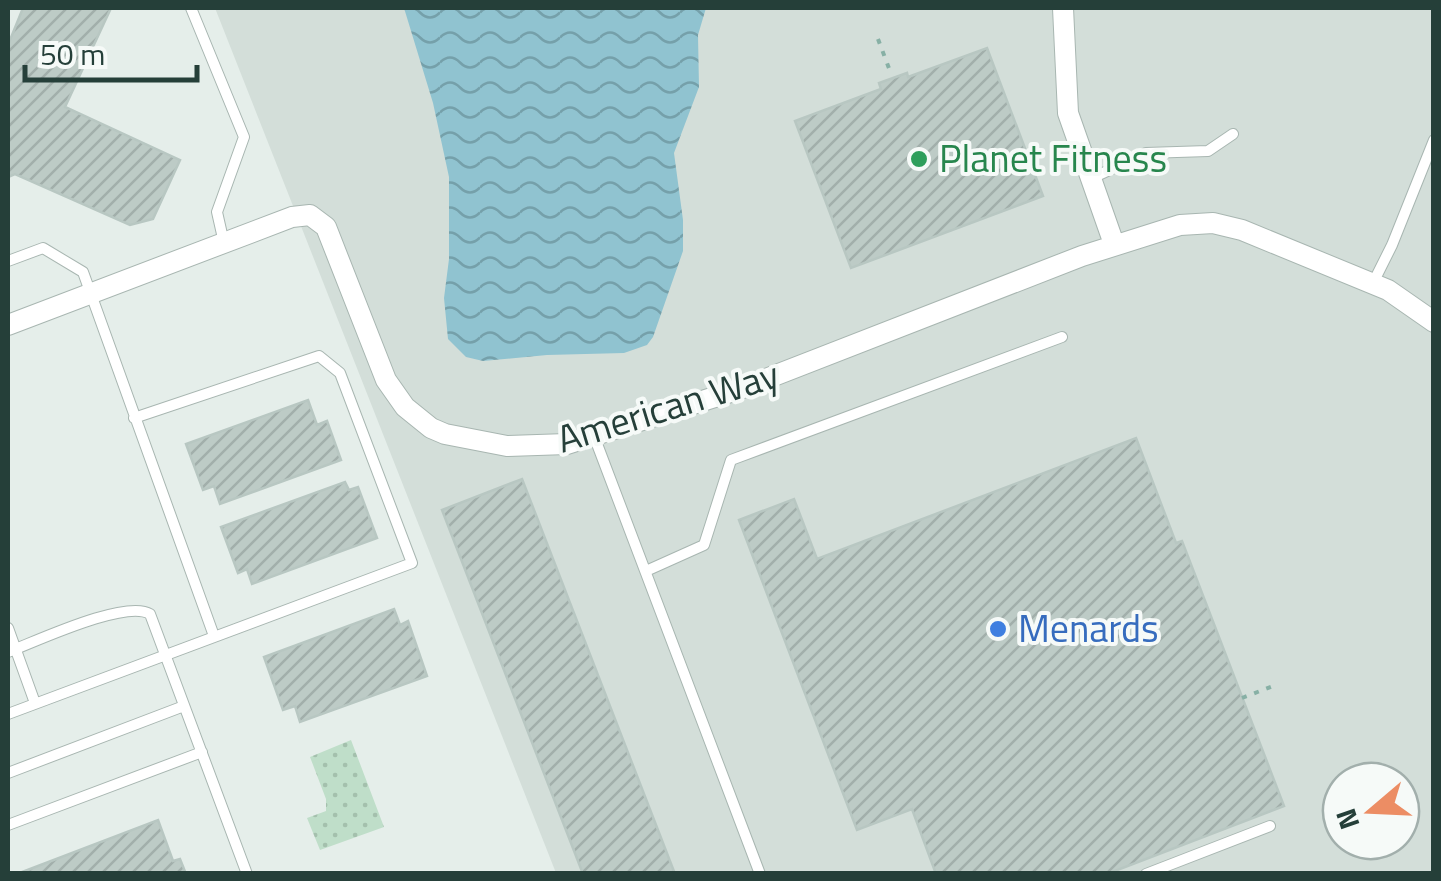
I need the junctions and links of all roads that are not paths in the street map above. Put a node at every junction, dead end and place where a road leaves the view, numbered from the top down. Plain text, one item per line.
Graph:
1 (191, 8) edge
2 (1062, 8) edge
3 (1233, 134) dead end
4 (1434, 140) edge
5 (1090, 179) junction
6 (224, 242) junction
7 (1114, 244) junction
8 (11, 257) edge
9 (1373, 283) junction
10 (91, 293) junction
11 (1434, 322) edge
12 (8, 325) edge
13 (1062, 337) dead end
14 (134, 418) junction
15 (594, 436) junction
16 (646, 572) junction
17 (8, 628) edge
18 (214, 636) junction
19 (12, 651) edge
20 (165, 654) junction
21 (35, 704) junction
22 (184, 706) junction
23 (8, 714) edge
24 (202, 752) junction
25 (8, 773) edge
26 (8, 826) edge
27 (1270, 826) dead end
28 (247, 874) edge
29 (760, 874) edge
30 (1146, 874) edge

1 - 6 lane
2 - 5 street
3 - 5 lane
4 - 9 lane
5 - 7 street
6 - 10 street, American Way
6 - 15 street, American Way
7 - 9 street, American Way
7 - 15 street, American Way
8 - 10 lane
9 - 11 street, American Way
10 - 12 street, American Way
10 - 14 lane
13 - 16 lane
14 - 18 lane
14 - 18 lane
15 - 16 lane
16 - 29 lane
17 - 19 lane
18 - 20 lane
19 - 20 lane
19 - 21 lane
20 - 21 lane
20 - 22 lane
21 - 23 lane
22 - 24 lane
22 - 25 lane
24 - 26 lane
24 - 28 lane
27 - 30 lane

